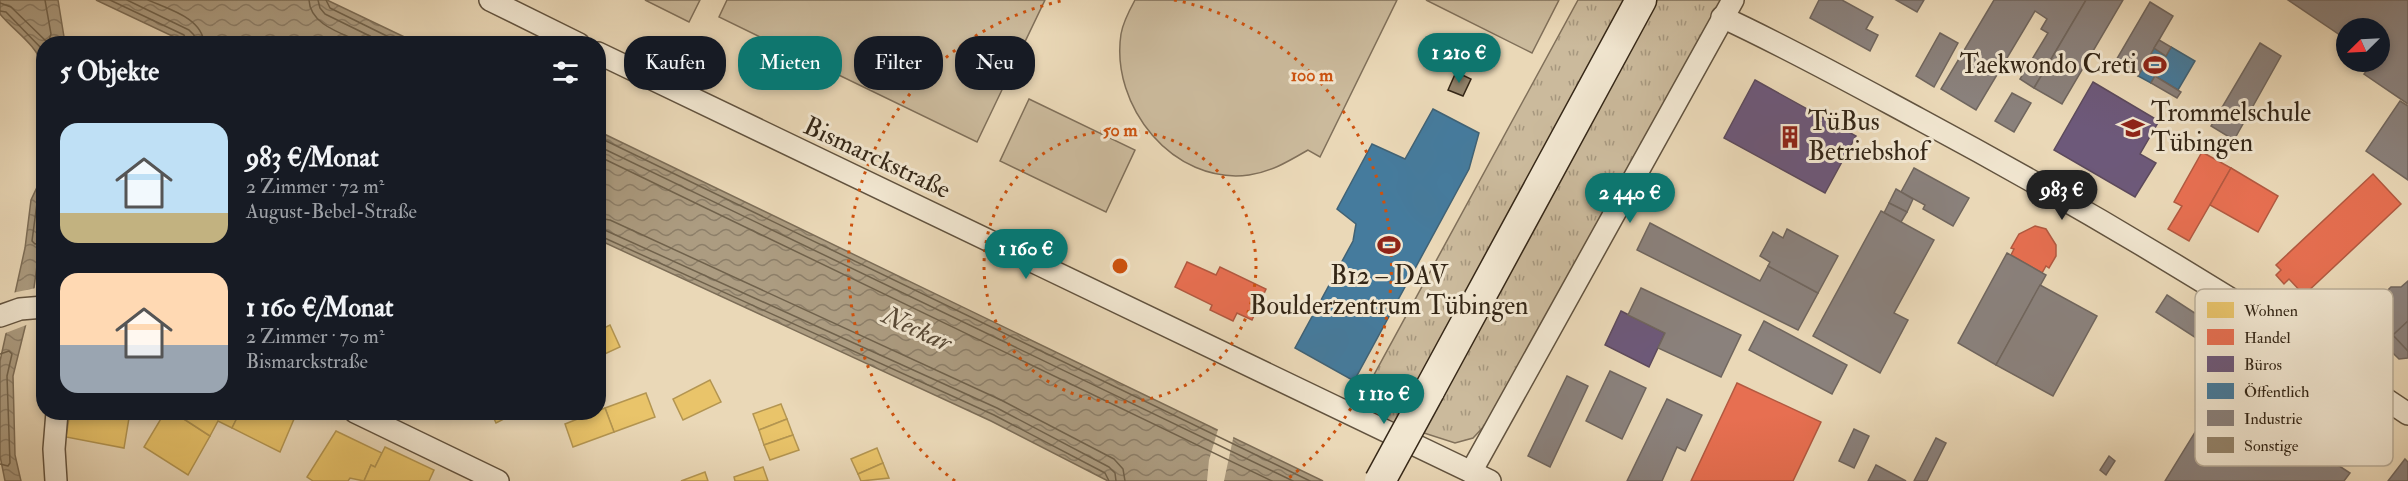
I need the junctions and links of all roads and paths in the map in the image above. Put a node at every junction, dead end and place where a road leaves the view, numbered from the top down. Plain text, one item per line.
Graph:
1 (490, 0) edge
2 (1641, 0) edge
3 (1727, 9) edge
4 (563, 36) edge
5 (606, 57) edge
6 (2214, 289) edge
7 (36, 308) edge
8 (0, 316) edge
9 (2393, 404) edge
10 (2408, 414) edge
11 (56, 420) edge
12 (372, 420) edge
13 (1481, 477) edge
14 (56, 481) edge
15 (498, 481) edge
16 (1380, 481) edge

1 - 4 street
2 - 16 main road, bridge
3 - 6 street
3 - 13 street
5 - 13 street, Bismarckstraße
7 - 8 street
9 - 10 street
11 - 14 street
12 - 15 street

